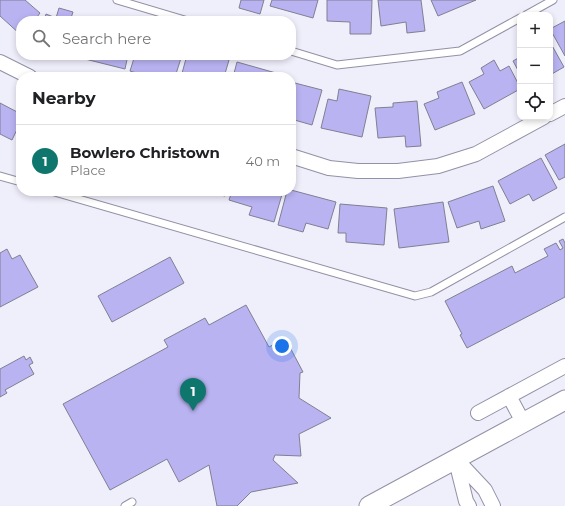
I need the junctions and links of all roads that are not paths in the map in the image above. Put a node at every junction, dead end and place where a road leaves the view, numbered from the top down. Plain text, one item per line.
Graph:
1 (117, 0) edge
2 (553, 0) edge
3 (531, 12) edge
4 (171, 16) edge
5 (517, 20) edge
6 (296, 53) edge
7 (0, 62) edge
8 (20, 72) edge
9 (565, 106) edge
10 (553, 112) edge
11 (538, 120) edge
12 (296, 158) edge
13 (0, 176) edge
14 (16, 181) edge
15 (68, 196) edge
16 (565, 217) edge
17 (565, 366) edge
18 (509, 396) junction
19 (565, 400) edge
20 (478, 413) dead end
21 (523, 422) junction
22 (456, 459) junction
23 (132, 502) dead end
24 (125, 506) edge
25 (369, 506) edge
26 (469, 506) edge
27 (493, 506) edge

1 - 4 lane
2 - 3 lane
5 - 6 lane
7 - 8 street
9 - 10 street
11 - 12 street
13 - 14 lane
15 - 16 lane
17 - 18 street
18 - 20 street
18 - 21 street
19 - 21 main road
21 - 22 main road
22 - 25 main road
22 - 26 street
22 - 27 street
23 - 24 lane

